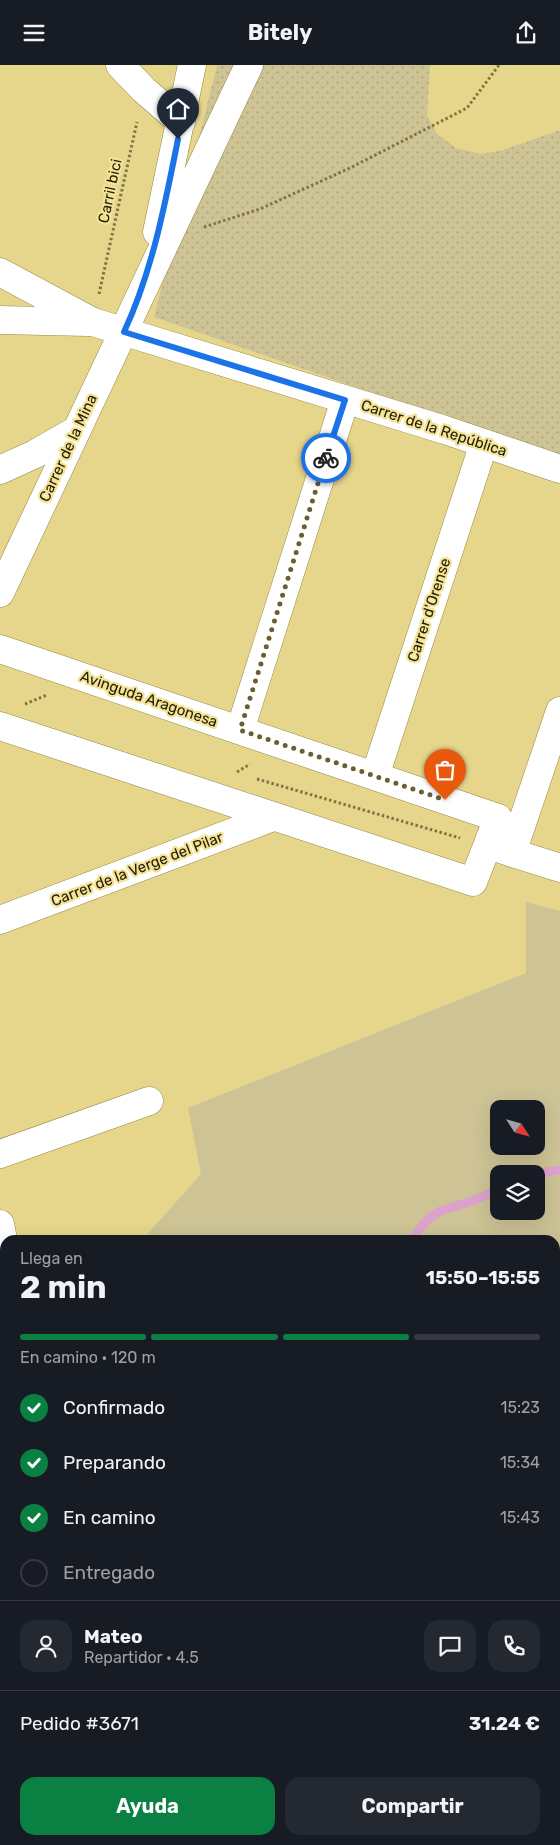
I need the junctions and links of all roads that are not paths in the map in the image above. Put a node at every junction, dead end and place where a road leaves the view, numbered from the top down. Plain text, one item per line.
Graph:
1 (120, 65) edge
2 (192, 65) edge
3 (249, 65) edge
4 (181, 122) junction
5 (0, 272) edge
6 (137, 303) junction
7 (0, 320) edge
8 (93, 321) junction
9 (124, 332) junction
10 (345, 400) junction
11 (75, 431) junction
12 (484, 443) junction
13 (560, 469) edge
14 (0, 470) edge
15 (0, 593) edge
16 (0, 649) edge
17 (560, 711) edge
18 (0, 726) edge
19 (240, 730) junction
20 (375, 776) junction
21 (273, 817) junction
22 (500, 849) junction
23 (560, 868) edge
24 (0, 920) edge
25 (149, 1101) dead end
26 (0, 1155) edge

1 - 4 street
2 - 4 street
3 - 6 street
4 - 6 street
5 - 8 street, Carrer de la República
6 - 9 street, Carrer de la Mina
7 - 8 street
8 - 9 street, Carrer de la República
9 - 10 street, Carrer de la República
9 - 11 street, Carrer de la Mina
10 - 12 street, Carrer de la República
10 - 19 street
11 - 14 street
11 - 15 street, Carrer de la Mina
12 - 13 street, Carrer de la República
12 - 20 street, Carrer d'Orense
16 - 19 street, Avinguda Aragonesa
17 - 22 street
18 - 21 street, Avinguda Aragonesa
19 - 20 street, Avinguda Aragonesa
20 - 22 street, Avinguda Aragonesa
21 - 22 street, Avinguda Aragonesa
21 - 24 street, Carrer de la Verge del Pilar
22 - 23 street
25 - 26 street

